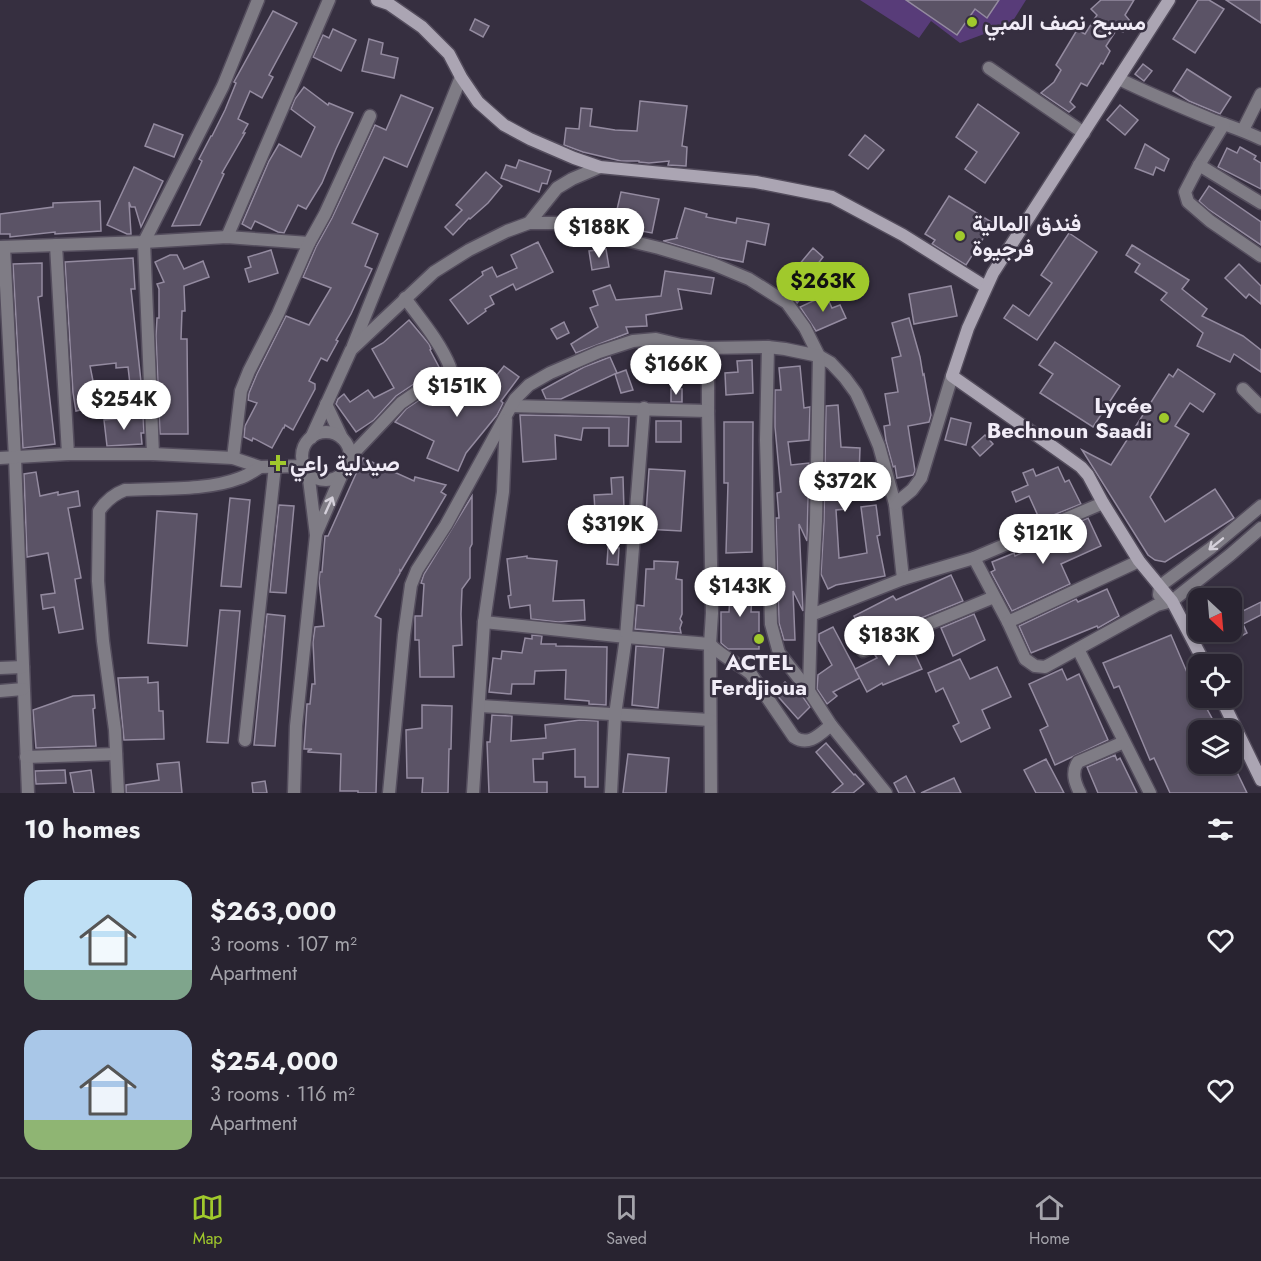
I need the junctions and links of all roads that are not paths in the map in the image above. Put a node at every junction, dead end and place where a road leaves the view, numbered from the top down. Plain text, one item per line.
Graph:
1 (258, 0) edge
2 (329, 0) edge
3 (377, 0) edge
4 (1169, 0) edge
5 (989, 69) dead end
6 (461, 77) junction
7 (1119, 80) junction
8 (1261, 94) edge
9 (370, 116) dead end
10 (1224, 124) junction
11 (1243, 130) junction
12 (1084, 133) junction
13 (1261, 139) edge
14 (1199, 165) junction
15 (600, 167) junction
16 (1261, 203) edge
17 (529, 223) junction
18 (227, 237) junction
19 (144, 242) junction
20 (309, 243) junction
21 (56, 245) junction
22 (2, 247) edge
23 (1261, 256) edge
24 (986, 287) junction
25 (405, 298) junction
26 (768, 347) junction
27 (708, 348) junction
28 (351, 350) junction
29 (819, 356) junction
30 (952, 376) junction
31 (1242, 389) dead end
32 (326, 404) junction
33 (1261, 407) edge
34 (644, 408) junction
35 (509, 411) junction
36 (708, 411) junction
37 (311, 438) junction
38 (342, 438) junction
39 (68, 454) junction
40 (153, 454) junction
41 (350, 457) junction
42 (0, 458) edge
43 (15, 458) junction
44 (233, 459) junction
45 (275, 466) junction
46 (260, 467) junction
47 (306, 469) junction
48 (342, 474) junction
49 (1103, 503) junction
50 (895, 504) junction
51 (1261, 506) edge
52 (1261, 528) edge
53 (315, 535) junction
54 (974, 558) junction
55 (1139, 561) junction
56 (903, 579) junction
57 (1160, 586) junction
58 (994, 597) junction
59 (1172, 601) junction
60 (1157, 605) junction
61 (811, 615) junction
62 (484, 622) junction
63 (1008, 622) junction
64 (626, 637) junction
65 (710, 644) junction
66 (1078, 649) junction
67 (862, 651) dead end
68 (1199, 654) edge
69 (23, 667) junction
70 (0, 668) edge
71 (23, 689) junction
72 (0, 691) edge
73 (809, 691) junction
74 (480, 706) junction
75 (1226, 708) edge
76 (615, 715) junction
77 (710, 720) junction
78 (831, 724) junction
79 (245, 740) dead end
80 (1124, 742) junction
81 (116, 754) junction
82 (26, 757) junction
83 (1261, 780) edge
84 (28, 793) edge
85 (118, 793) edge
86 (294, 793) edge
87 (389, 793) edge
88 (473, 793) edge
89 (611, 793) edge
90 (711, 793) edge
91 (886, 793) edge
92 (1080, 793) edge
93 (1150, 793) edge

1 - 19 street
2 - 18 street
3 - 6 main road
4 - 7 main road
5 - 12 street
6 - 15 main road
6 - 28 street
7 - 10 street
7 - 12 main road
8 - 11 street
9 - 20 street
10 - 11 street
10 - 14 street
11 - 13 street
12 - 24 main road
14 - 16 street
14 - 23 street
15 - 17 street
15 - 24 main road
17 - 25 street
17 - 29 street
18 - 19 street
18 - 20 street
19 - 21 street
19 - 40 street
20 - 44 street
21 - 22 street
21 - 39 street
22 - 43 street
24 - 30 main road
25 - 28 street
25 - 41 street
26 - 27 street
26 - 29 street
26 - 73 street
27 - 35 street
27 - 36 street
28 - 32 street
29 - 50 street
29 - 61 street
30 - 49 main road
30 - 50 street
31 - 33 street
32 - 37 street
32 - 38 street
34 - 35 street
34 - 36 street
34 - 64 street
35 - 62 street
35 - 87 street
36 - 65 street
37 - 38 street
37 - 47 street
38 - 41 street
39 - 40 street
39 - 43 street
40 - 44 street
41 - 48 street
42 - 43 street
43 - 69 street
44 - 46 street
45 - 46 street
45 - 47 street
45 - 79 street
46 - 81 street
47 - 48 street
47 - 53 street
53 -> 48 street
49 - 54 street
49 - 55 main road
50 - 56 street
51 -> 57 street
52 - 59 street
53 - 86 street
54 - 56 street
54 - 58 street
55 - 57 main road
55 - 63 street
56 - 61 street
57 - 59 main road
57 - 60 street
58 - 63 street
58 - 67 street
59 - 60 street
59 - 68 main road
60 - 66 street
61 - 73 street
62 - 64 street
62 - 74 street
63 - 66 street
64 - 65 street
64 - 76 street
65 - 77 street
65 - 78 street
66 - 80 street
69 - 70 street
69 - 71 street
71 - 72 street
71 - 82 street
73 - 78 street
74 - 76 street
74 - 88 street
75 - 83 main road
76 - 77 street
76 - 89 street
77 - 90 street
78 - 91 street
80 - 92 street
80 - 93 street
81 - 82 street
81 - 85 street
82 - 84 street

